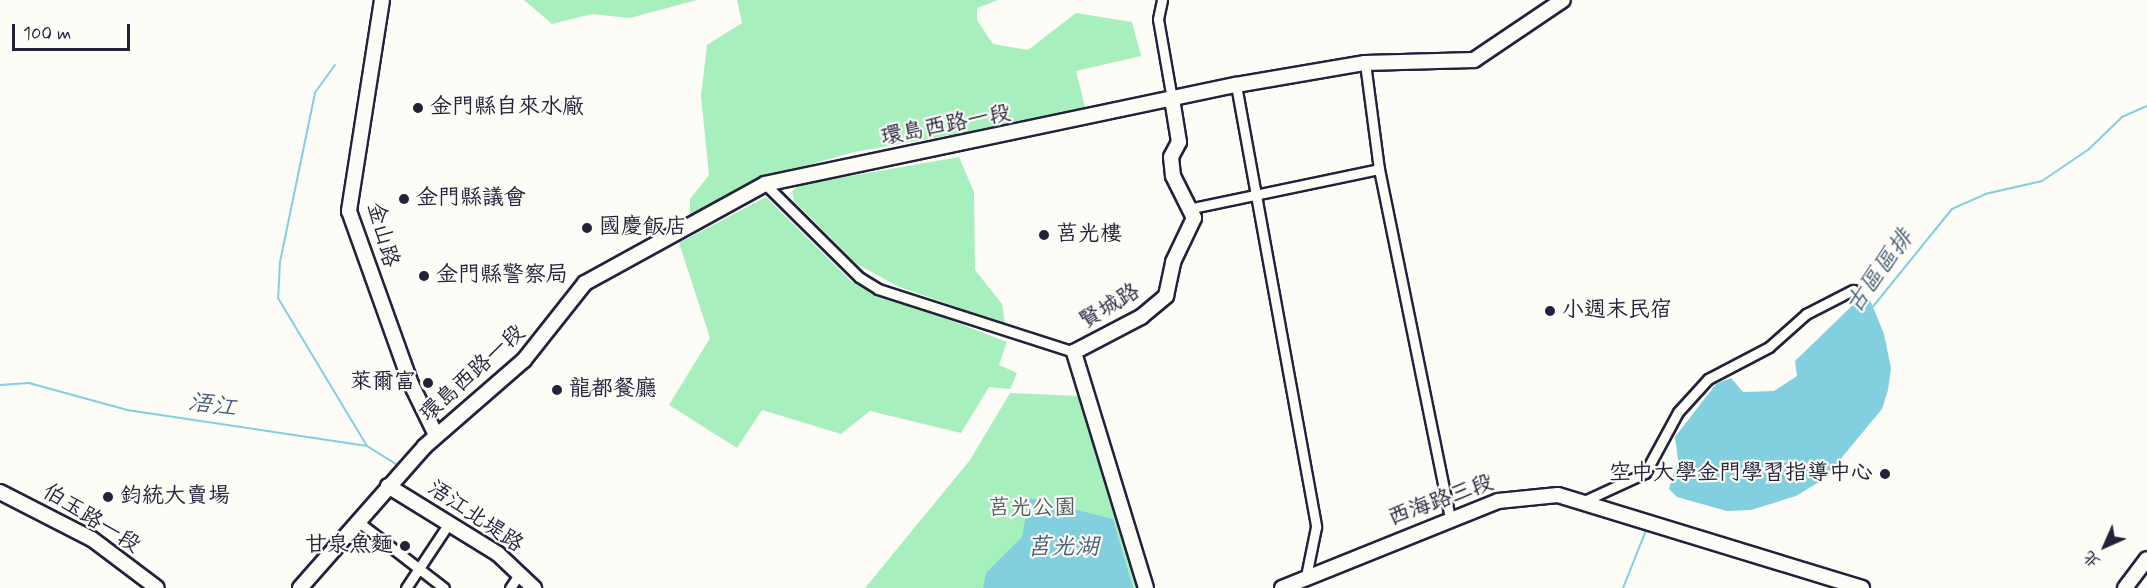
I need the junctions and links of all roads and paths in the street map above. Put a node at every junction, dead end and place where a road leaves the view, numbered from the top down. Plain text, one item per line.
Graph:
1 (382, 0) edge
2 (1162, 0) edge
3 (1563, 0) edge
4 (1365, 63) junction
5 (1236, 85) junction
6 (1172, 99) junction
7 (1379, 169) junction
8 (765, 184) junction
9 (1256, 192) junction
10 (1188, 209) junction
11 (1854, 290) dead end
12 (1074, 352) junction
13 (436, 435) junction
14 (392, 482) junction
15 (0, 492) edge
16 (1584, 501) junction
17 (1450, 517) junction
18 (356, 520) junction
19 (449, 523) junction
20 (2147, 559) edge
21 (418, 568) junction
22 (520, 573) junction
23 (1306, 576) junction
24 (157, 588) edge
25 (300, 588) edge
26 (406, 588) edge
27 (444, 588) edge
28 (510, 588) edge
29 (534, 588) edge
30 (1146, 588) edge
31 (1282, 588) edge
32 (1859, 588) edge
33 (2125, 588) edge

1 - 13 main road, 金山路
2 - 6 street
3 - 4 main road, 環島西路一段
4 - 5 main road, 環島西路一段
4 - 7 street
5 - 6 main road, 環島西路一段
5 - 9 street
6 - 8 main road, 環島西路一段
6 - 10 main road, 賢城路
7 - 9 street
7 - 17 street
8 - 12 street
8 - 13 main road, 環島西路一段
9 - 10 street
9 - 23 street
10 - 12 main road, 賢城路
11 - 16 street
12 - 30 main road, 賢城路
13 - 14 main road, 環島西路一段
14 - 18 main road
14 - 19 main road, 浯江北堤路
15 - 24 main road, 伯玉路一段
16 - 17 main road, 西海路三段
16 - 32 main road, 西海路三段
17 - 23 main road, 西海路三段
18 - 21 street
18 - 25 main road
19 - 21 street
19 - 22 main road, 浯江北堤路
20 - 33 main road
21 - 26 street
21 - 27 street
22 - 28 street
22 - 29 main road, 浯江北堤路
23 - 31 main road, 西海路三段

